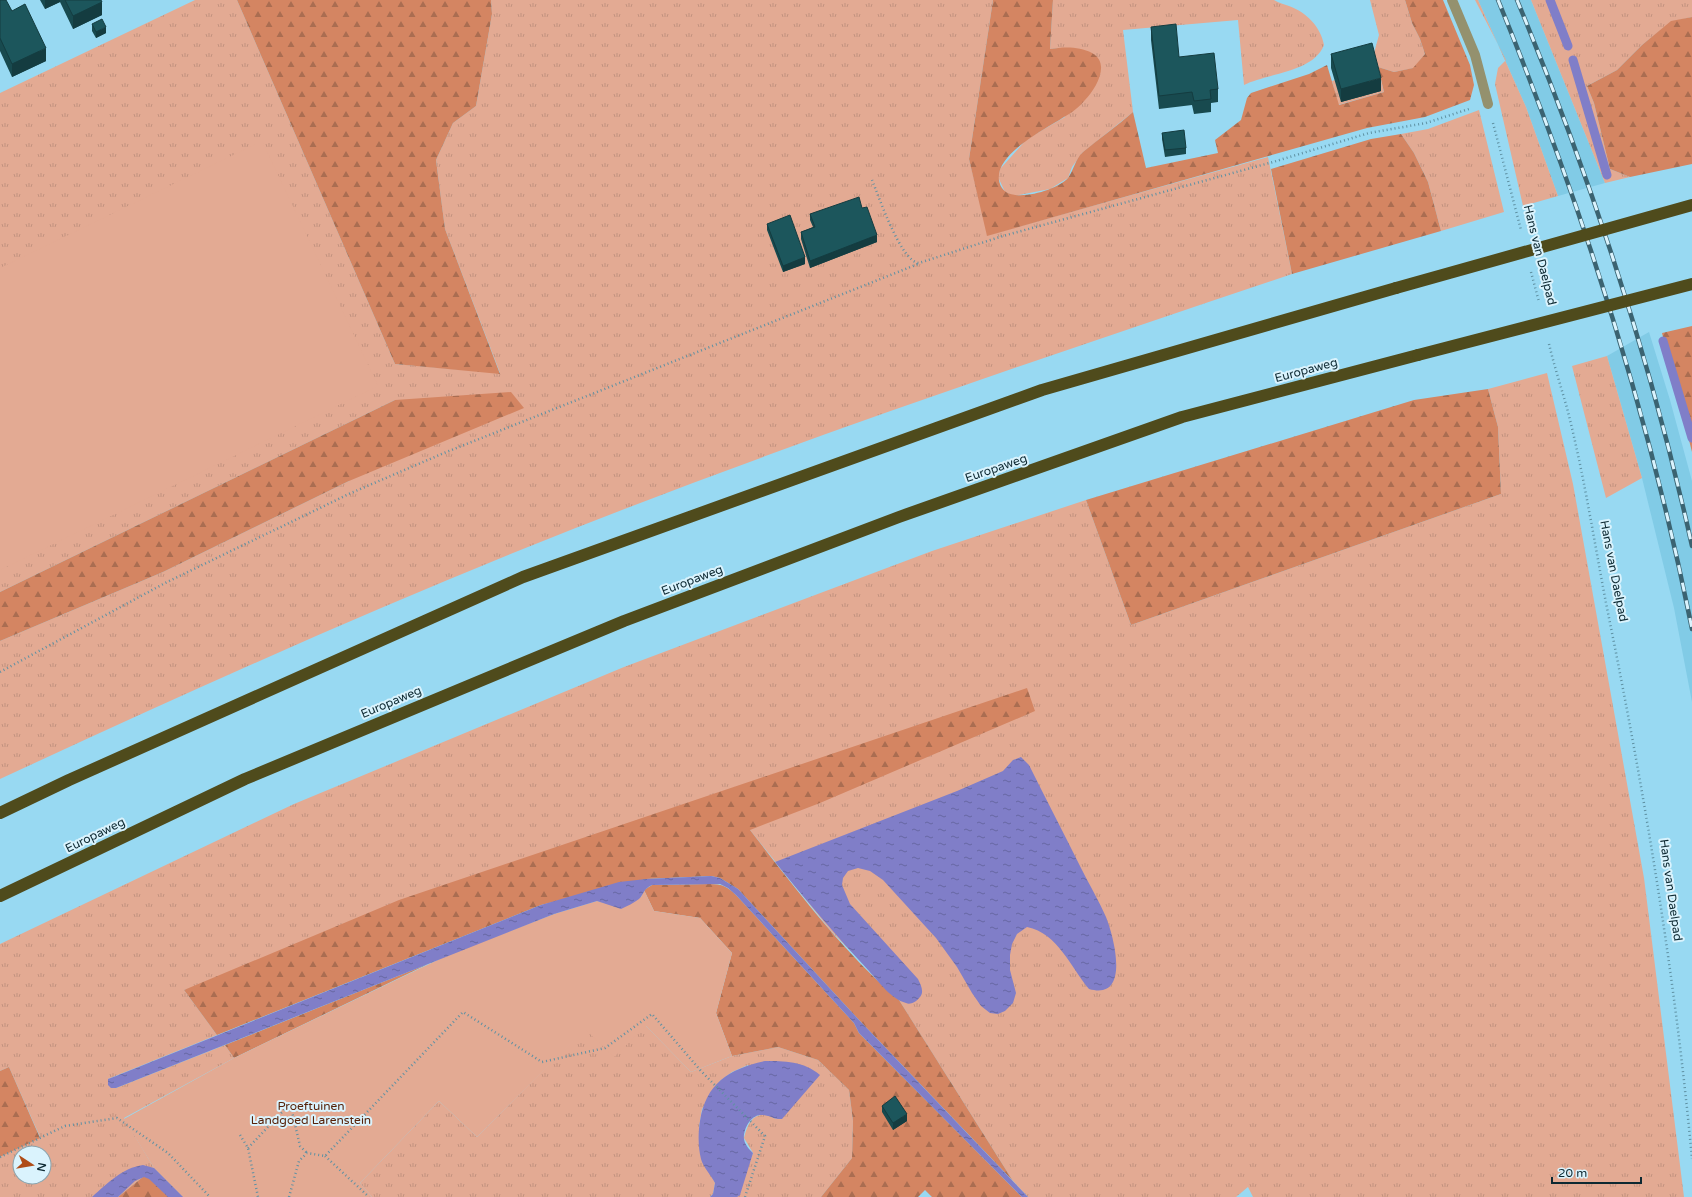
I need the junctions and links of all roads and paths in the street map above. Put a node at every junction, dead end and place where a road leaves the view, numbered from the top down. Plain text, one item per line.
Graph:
1 (1452, 0) edge
2 (1488, 104) junction
3 (872, 180) dead end
4 (1692, 205) edge
5 (1522, 234) dead end
6 (919, 263) junction
7 (1531, 271) dead end
8 (1692, 284) edge
9 (1540, 309) dead end
10 (1548, 339) dead end
11 (0, 672) edge
12 (0, 813) edge
13 (0, 896) edge
14 (240, 1135) dead end
15 (248, 1148) junction
16 (307, 1153) junction
17 (325, 1156) junction
18 (0, 1158) edge
19 (1692, 1159) edge
20 (210, 1197) edge
21 (258, 1197) edge
22 (289, 1197) edge
23 (369, 1197) edge
24 (745, 1197) edge

1 - 2 street
2 - 5 path, Hans van Daelpad
2 - 6 path
3 - 6 path
4 - 12 highway, bridge
6 - 11 path
7 - 9 path, Hans van Daelpad
8 - 13 highway, Europaweg, bridge
10 - 19 path, Hans van Daelpad
14 - 15 path
15 - 16 path
15 - 21 path
16 - 17 path
16 - 22 path
17 - 23 path
17 - 24 path
18 - 20 path

